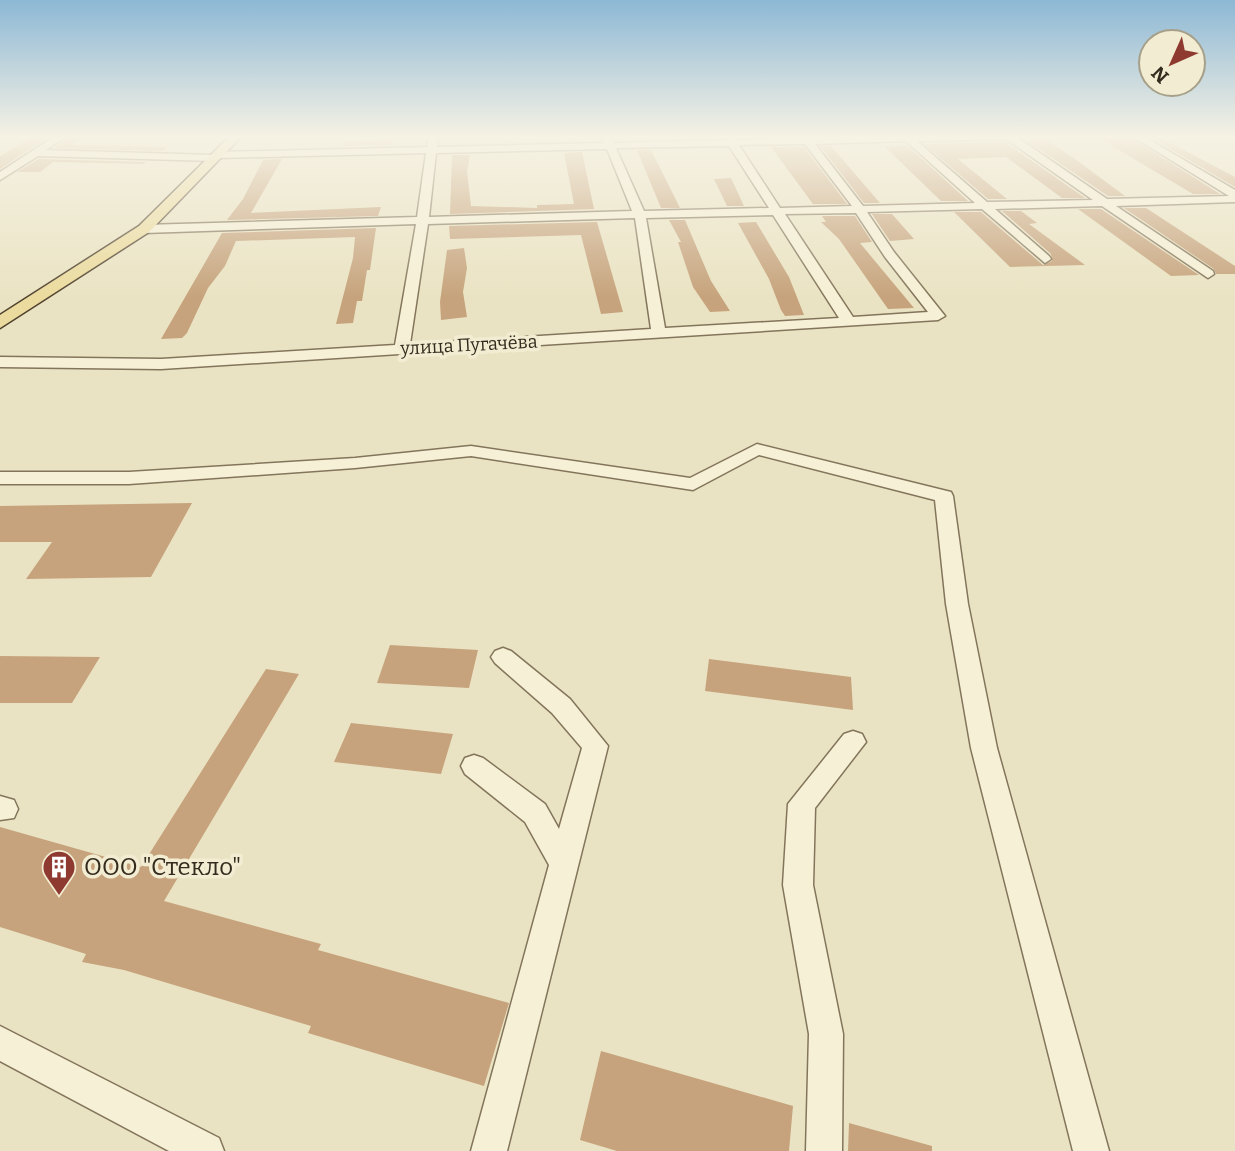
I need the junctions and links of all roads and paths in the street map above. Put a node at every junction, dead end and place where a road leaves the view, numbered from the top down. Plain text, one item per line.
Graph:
1 (183, 190) edge
2 (426, 190) edge
3 (629, 190) edge
4 (761, 190) edge
5 (844, 190) edge
6 (964, 190) edge
7 (1086, 190) edge
8 (1235, 197) edge
9 (1105, 203) junction
10 (984, 208) junction
11 (859, 210) junction
12 (780, 214) junction
13 (640, 216) junction
14 (423, 219) junction
15 (144, 229) junction
16 (1045, 259) dead end
17 (1208, 274) dead end
18 (849, 322) junction
19 (0, 323) edge
20 (659, 333) junction
21 (401, 349) junction
22 (0, 362) edge
23 (0, 478) edge
24 (503, 657) dead end
25 (853, 742) dead end
26 (474, 766) dead end
27 (564, 864) junction
28 (0, 1043) edge
29 (206, 1151) edge
30 (489, 1151) edge
31 (824, 1151) edge
32 (1090, 1151) edge

1 - 15 main road
2 - 14 street
3 - 13 street
4 - 12 street
5 - 11 street
6 - 10 street
7 - 9 street
8 - 9 street
9 - 10 street
9 - 17 street
10 - 11 street
10 - 16 street
11 - 12 street
11 - 18 street, улица Пугачёва
12 - 13 street
12 - 18 street
13 - 14 street
13 - 20 street
14 - 15 street
14 - 21 street
15 - 19 main road
18 - 20 street, улица Пугачёва
20 - 21 street, улица Пугачёва
21 - 22 street, улица Пугачёва
23 - 32 street
24 - 27 street
25 - 31 street
26 - 27 street
27 - 30 street
28 - 29 street

